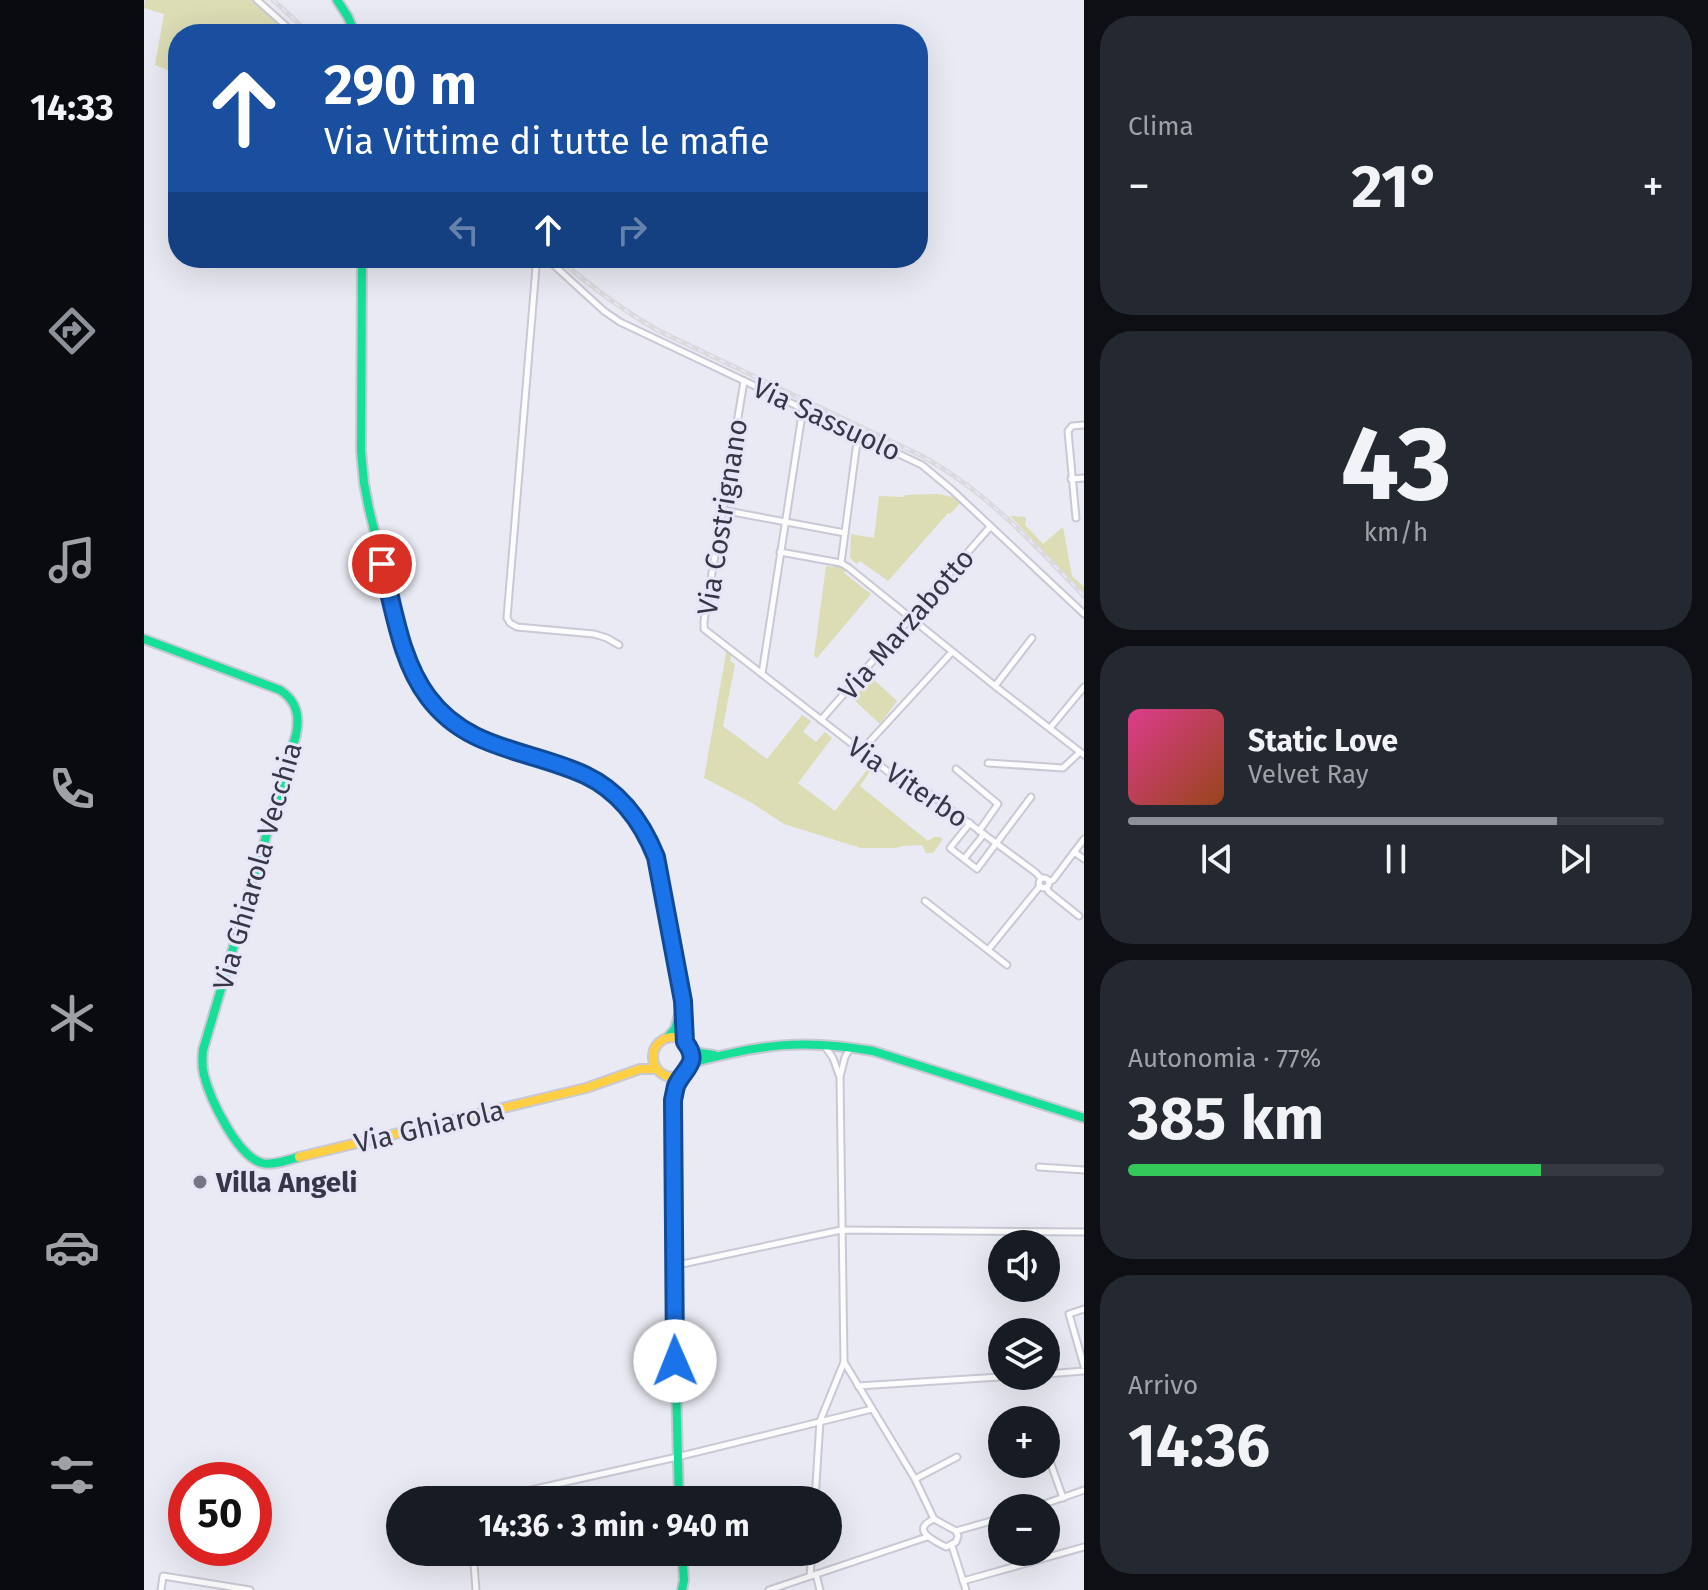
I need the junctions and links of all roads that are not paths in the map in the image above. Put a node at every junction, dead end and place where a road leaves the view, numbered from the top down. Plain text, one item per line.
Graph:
1 (257, 0) edge
2 (337, 0) edge
3 (284, 24) edge
4 (351, 24) edge
5 (362, 268) edge
6 (536, 268) edge
7 (557, 268) edge
8 (744, 381) junction
9 (803, 408) junction
10 (1084, 425) edge
11 (858, 434) junction
12 (1084, 478) edge
13 (1071, 479) junction
14 (722, 510) junction
15 (1076, 518) dead end
16 (785, 522) junction
17 (990, 527) junction
18 (845, 533) junction
19 (780, 552) junction
20 (841, 563) junction
21 (1084, 614) edge
22 (910, 618) junction
23 (1032, 638) dead end
24 (144, 639) edge
25 (619, 645) dead end
26 (952, 652) junction
27 (762, 675) junction
28 (995, 686) junction
29 (1084, 687) edge
30 (821, 720) junction
31 (1050, 728) junction
32 (861, 751) junction
33 (1082, 754) edge
34 (988, 763) dead end
35 (956, 769) dead end
36 (1031, 797) dead end
37 (970, 823) junction
38 (982, 832) junction
39 (1084, 839) edge
40 (996, 843) junction
41 (1074, 852) junction
42 (964, 859) junction
43 (1084, 859) edge
44 (1045, 885) junction
45 (925, 901) dead end
46 (1079, 916) dead end
47 (988, 950) junction
48 (1007, 965) dead end
49 (683, 1001) junction
50 (667, 1038) junction
51 (824, 1044) junction
52 (687, 1045) junction
53 (851, 1047) junction
54 (203, 1050) joint
55 (653, 1056) junction
56 (720, 1056) junction
57 (691, 1063) junction
58 (656, 1069) junction
59 (631, 1073) junction
60 (684, 1074) junction
61 (665, 1076) junction
62 (840, 1077) junction
63 (673, 1100) junction
64 (1084, 1118) edge
65 (1039, 1167) dead end
66 (1084, 1170) edge
67 (841, 1230) junction
68 (1084, 1232) edge
69 (673, 1266) junction
70 (1084, 1309) edge
71 (844, 1362) junction
72 (1084, 1369) edge
73 (1060, 1372) edge
74 (988, 1378) edge
75 (858, 1386) junction
76 (872, 1409) junction
77 (820, 1421) junction
78 (677, 1457) junction
79 (957, 1457) dead end
80 (1056, 1478) edge
81 (915, 1479) junction
82 (548, 1486) edge
83 (678, 1486) edge
84 (816, 1486) edge
85 (1084, 1490) edge
86 (1063, 1498) junction
87 (1060, 1499) edge
88 (934, 1519) junction
89 (988, 1522) edge
90 (956, 1531) junction
91 (927, 1537) junction
92 (952, 1546) junction
93 (1084, 1547) edge
94 (474, 1566) edge
95 (683, 1566) edge
96 (813, 1566) edge
97 (813, 1575) junction
98 (963, 1581) junction
99 (684, 1587) edge
100 (161, 1590) edge
101 (250, 1590) edge
102 (476, 1590) edge
103 (769, 1590) edge
104 (820, 1590) edge
105 (966, 1590) edge

1 - 3 street
2 - 4 main road
5 - 49 main road
6 - 25 street
7 - 8 street, Via Sassuolo
8 - 9 street, Via Sassuolo
8 - 14 street, Via Costrignano
9 - 11 street, Via Sassuolo
9 - 16 street
10 - 13 street
11 - 17 street, Via Sassuolo
11 - 18 street
12 - 13 street
13 - 15 street
14 - 16 street
14 - 27 street, Via Costrignano
16 - 18 street
16 - 19 street
17 - 21 street, Via Sassuolo
17 - 22 street, Via Marzabotto
18 - 20 street
19 - 20 street
19 - 27 street
20 - 22 street
22 - 26 street
22 - 30 street, Via Marzabotto
23 - 28 street
24 - 54 main road, Via Ghiarola Vecchia
26 - 28 street
26 - 32 street
27 - 30 street, Via Viterbo
28 - 31 street
29 - 31 street
30 - 32 street, Via Viterbo
31 - 33 street
32 - 37 street, Via Viterbo
33 - 34 street
35 - 38 street
36 - 40 street, Via Viterbo
37 - 38 street, Via Viterbo
37 - 42 street
38 - 40 street, Via Viterbo
38 - 42 street
39 - 41 street
40 - 42 street
40 - 44 street, Via Viterbo
41 - 43 street
41 - 44 street
44 - 46 street
44 - 47 street
45 - 47 street
47 - 48 street
49 - 50 main road
49 - 52 main road
50 - 52 main road
50 - 55 main road
51 - 53 main road
51 - 56 main road
51 - 62 street
52 - 56 main road
52 - 57 main road
53 - 62 street
53 - 64 main road
54 - 59 main road, Via Ghiarola
55 - 58 main road
55 - 59 main road, Via Ghiarola
56 - 57 main road
57 - 60 main road
58 - 59 main road, Via Ghiarola
58 - 61 main road
60 - 61 main road
60 - 63 main road
61 - 63 main road
62 - 67 street
63 - 69 main road
65 - 66 street
67 - 68 street
67 - 69 street
67 - 71 street
69 - 78 main road
70 - 72 street
71 - 75 street
71 - 77 street
72 - 73 street
74 - 75 street
75 - 76 street
76 - 77 street
76 - 81 street
77 - 78 street
77 - 84 street
78 - 82 street
78 - 83 main road
79 - 81 street
80 - 86 street
81 - 88 street
85 - 86 street
86 - 87 street
88 - 90 street
88 - 91 street
89 - 90 street
90 - 92 street
91 - 92 street
91 - 97 street
92 - 98 street
93 - 98 street
94 - 102 street
95 - 99 main road
96 - 97 street
97 - 103 street
97 - 104 street
98 - 105 street
100 - 101 street

